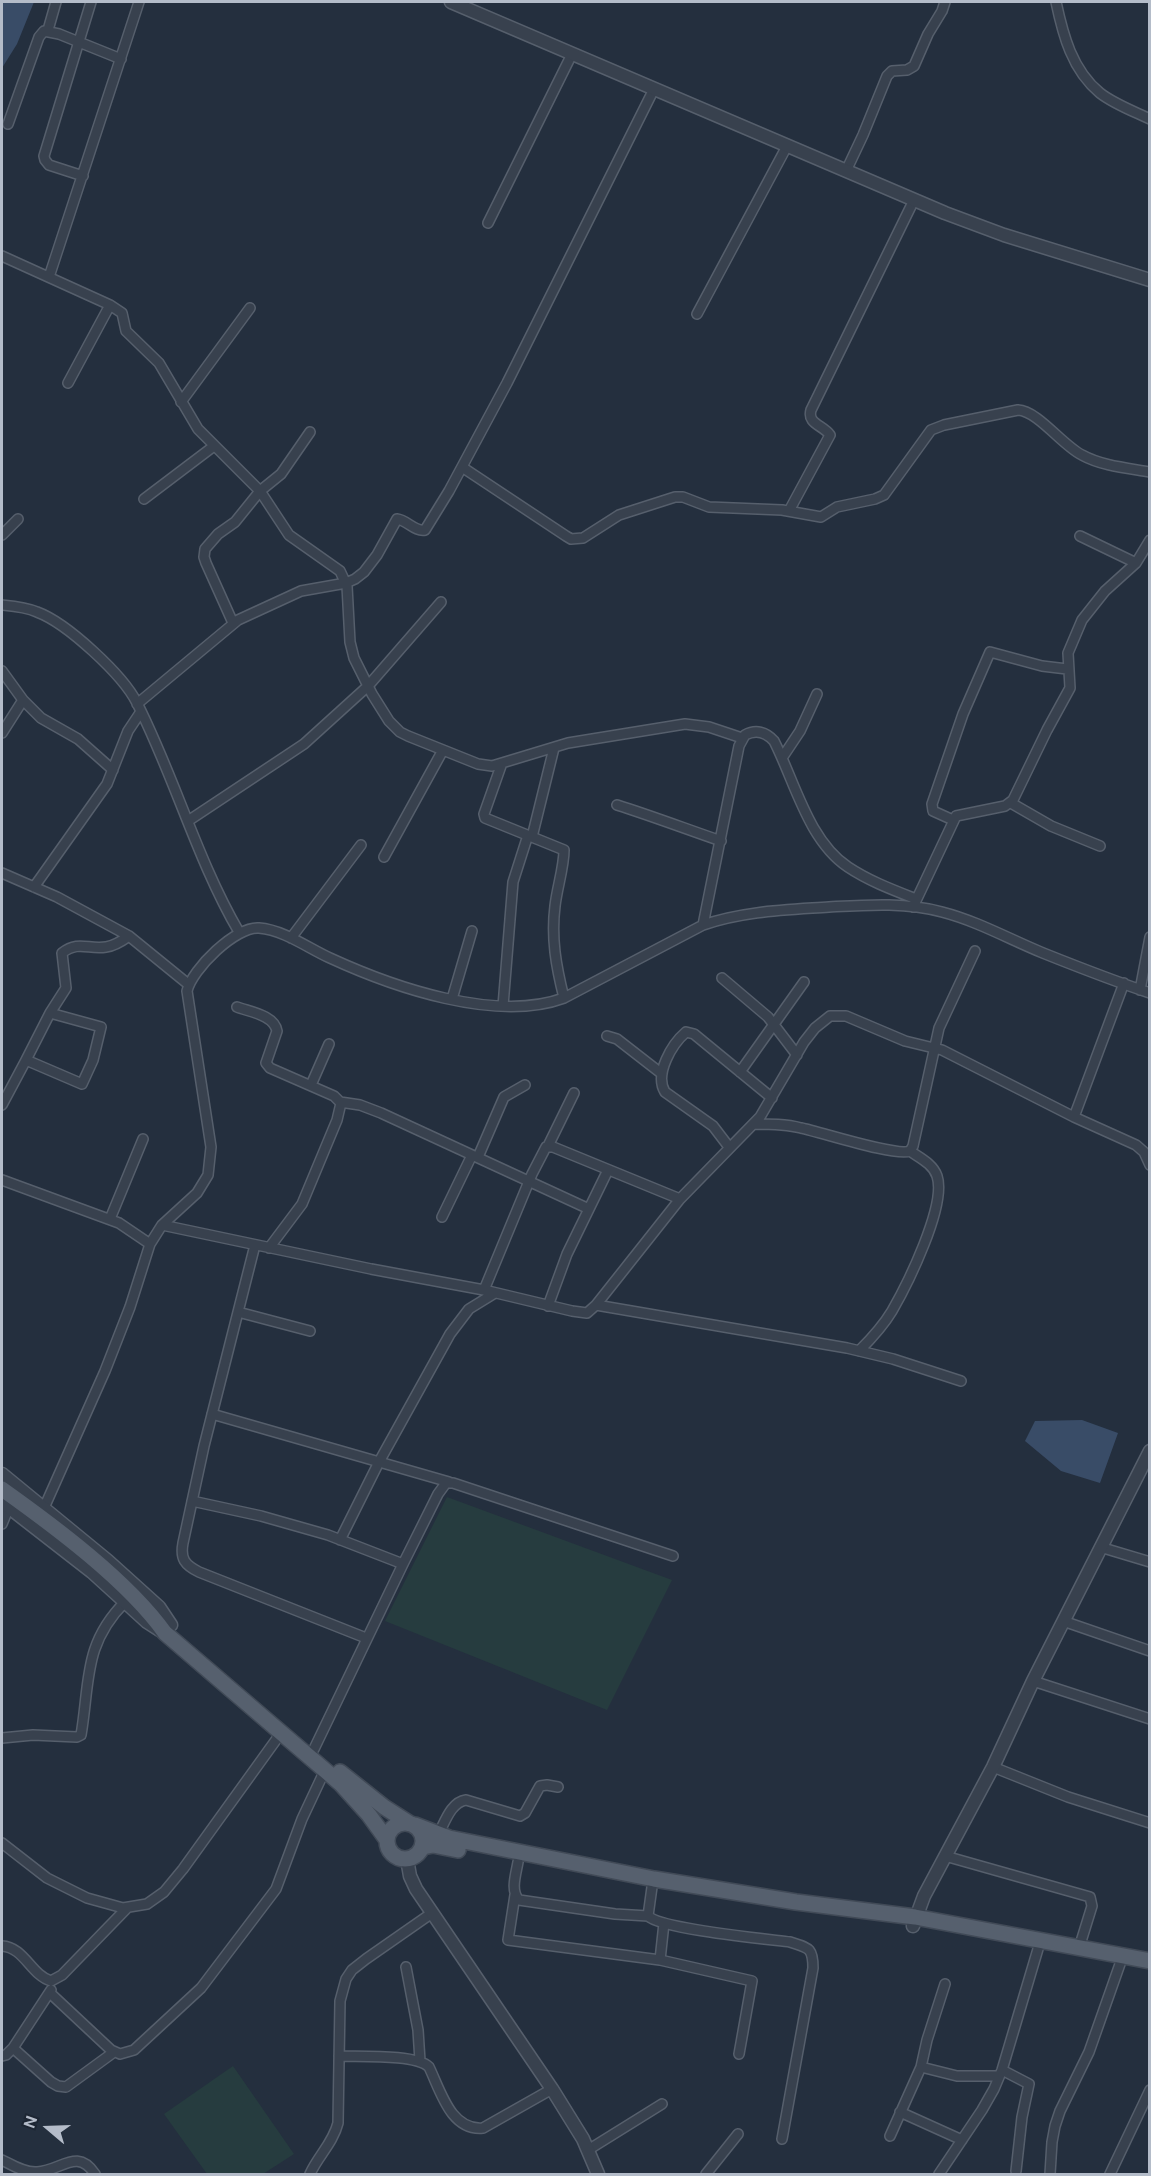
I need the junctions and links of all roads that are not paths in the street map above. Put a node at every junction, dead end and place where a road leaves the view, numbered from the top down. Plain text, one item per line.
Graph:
1 (56, 2) edge
2 (91, 2) edge
3 (139, 2) edge
4 (451, 2) edge
5 (945, 2) edge
6 (1056, 2) edge
7 (48, 30) junction
8 (80, 42) junction
9 (572, 54) junction
10 (121, 59) junction
11 (654, 88) junction
12 (1149, 119) edge
13 (8, 124) dead end
14 (787, 146) junction
15 (846, 171) junction
16 (83, 176) junction
17 (914, 200) junction
18 (488, 223) dead end
19 (2, 256) edge
20 (49, 278) junction
21 (1149, 280) edge
22 (110, 305) junction
23 (250, 308) dead end
24 (697, 314) dead end
25 (68, 383) dead end
26 (181, 402) junction
27 (310, 432) dead end
28 (214, 446) junction
29 (462, 467) junction
30 (1149, 472) edge
31 (260, 491) junction
32 (144, 499) dead end
33 (789, 511) junction
34 (18, 519) dead end
35 (2, 535) edge
36 (1080, 536) dead end
37 (1149, 540) edge
38 (1136, 563) junction
39 (346, 583) junction
40 (441, 602) dead end
41 (2, 605) edge
42 (233, 623) junction
43 (1067, 669) junction
44 (2, 671) edge
45 (368, 686) junction
46 (817, 694) dead end
47 (23, 700) junction
48 (139, 708) junction
49 (2, 733) edge
50 (742, 738) junction
51 (554, 748) junction
52 (443, 750) junction
53 (782, 758) junction
54 (502, 764) junction
55 (113, 770) junction
56 (1011, 803) junction
57 (617, 805) dead end
58 (953, 820) junction
59 (188, 821) junction
60 (530, 836) junction
61 (721, 841) junction
62 (361, 845) dead end
63 (1100, 846) dead end
64 (384, 857) dead end
65 (2, 873) edge
66 (34, 887) junction
67 (915, 903) junction
68 (703, 925) junction
69 (472, 931) dead end
70 (239, 932) junction
71 (129, 936) junction
72 (1149, 937) edge
73 (291, 938) junction
74 (975, 951) dead end
75 (722, 978) dead end
76 (804, 982) dead end
77 (1124, 983) junction
78 (188, 984) junction
79 (1145, 991) edge
80 (564, 998) junction
81 (452, 999) junction
82 (503, 1006) junction
83 (237, 1007) dead end
84 (50, 1013) junction
85 (773, 1025) junction
86 (607, 1036) dead end
87 (329, 1044) dead end
88 (935, 1047) junction
89 (796, 1055) junction
90 (26, 1060) junction
91 (740, 1072) junction
92 (662, 1074) junction
93 (525, 1085) dead end
94 (311, 1086) junction
95 (574, 1093) dead end
96 (772, 1098) junction
97 (340, 1102) junction
98 (2, 1105) edge
99 (1074, 1117) junction
100 (754, 1124) junction
101 (143, 1139) dead end
102 (548, 1146) junction
103 (729, 1147) junction
104 (910, 1151) junction
105 (475, 1156) junction
106 (1149, 1165) edge
107 (608, 1170) junction
108 (2, 1180) edge
109 (529, 1181) junction
110 (680, 1199) junction
111 (589, 1209) junction
112 (442, 1217) dead end
113 (110, 1219) junction
114 (162, 1225) junction
115 (150, 1244) junction
116 (255, 1245) junction
117 (269, 1248) junction
118 (484, 1290) junction
119 (495, 1293) junction
120 (596, 1305) junction
121 (548, 1306) junction
122 (238, 1311) junction
123 (310, 1331) dead end
124 (859, 1351) junction
125 (961, 1381) dead end
126 (212, 1414) junction
127 (1149, 1451) edge
128 (379, 1462) junction
129 (1146, 1464) edge
130 (2, 1474) edge
131 (449, 1482) junction
132 (2, 1489) edge
133 (192, 1501) junction
134 (5, 1505) edge
135 (44, 1508) junction
136 (2, 1524) edge
137 (340, 1540) junction
138 (1100, 1547) junction
139 (673, 1556) dead end
140 (1149, 1562) edge
141 (403, 1564) junction
142 (125, 1602) junction
143 (1063, 1621) junction
144 (168, 1629) junction
145 (366, 1638) junction
146 (1149, 1651) edge
147 (1033, 1681) junction
148 (1149, 1719) edge
149 (281, 1733) junction
150 (2, 1738) edge
151 (314, 1749) junction
152 (993, 1767) junction
153 (325, 1770) junction
154 (558, 1787) dead end
155 (1149, 1823) edge
156 (412, 1824) junction
157 (438, 1835) junction
158 (387, 1840) junction
159 (2, 1843) edge
160 (423, 1847) junction
161 (945, 1856) junction
162 (407, 1859) junction
163 (518, 1862) junction
164 (652, 1887) junction
165 (515, 1895) junction
166 (127, 1908) junction
167 (432, 1913) junction
168 (648, 1916) junction
169 (914, 1922) junction
170 (664, 1923) junction
171 (2, 1946) edge
172 (1079, 1948) junction
173 (1038, 1949) junction
174 (660, 1960) junction
175 (1149, 1961) edge
176 (1120, 1964) junction
177 (406, 1967) dead end
178 (1149, 1969) edge
179 (56, 1979) junction
180 (945, 1984) dead end
181 (50, 1993) junction
182 (13, 2048) junction
183 (114, 2052) junction
184 (739, 2054) dead end
185 (2, 2056) edge
186 (339, 2056) junction
187 (420, 2061) junction
188 (921, 2067) junction
189 (1001, 2073) junction
190 (552, 2089) junction
191 (1149, 2090) edge
192 (662, 2104) dead end
193 (900, 2112) junction
194 (738, 2134) dead end
195 (890, 2136) dead end
196 (782, 2139) dead end
197 (962, 2140) junction
198 (588, 2150) junction
199 (2, 2160) edge
200 (1016, 2171) dead end
201 (309, 2174) edge
202 (95, 2175) edge
203 (598, 2175) edge
204 (706, 2175) edge
205 (939, 2175) edge
206 (1050, 2175) edge
207 (1110, 2175) edge

1 - 7 street
2 - 8 street
3 - 10 street
4 - 9 street
5 - 15 street
6 - 12 street
7 - 8 street
7 - 13 street
8 - 10 street
8 - 16 street
9 - 11 street
9 - 18 street
10 - 16 street
11 - 14 street
11 - 29 street
14 - 15 street
14 - 24 street
15 - 17 street
16 - 20 street
17 - 21 street
17 - 33 street
19 - 20 street
20 - 22 street
22 - 25 street
22 - 26 street
23 - 26 street
26 - 28 street
27 - 31 street
28 - 31 street
28 - 32 street
29 - 33 street
29 - 39 street
30 - 33 street
31 - 39 street
31 - 42 street
34 - 35 street
36 - 38 street
37 - 38 street
38 - 43 street
39 - 42 street
39 - 45 street
40 - 45 street
41 - 48 street
42 - 48 street
43 - 56 street
43 - 58 street
44 - 47 street
45 - 52 street
45 - 59 street
46 - 53 street
47 - 49 street
47 - 55 street
48 - 55 street
48 - 59 street
50 - 51 street
50 - 53 street
50 - 61 street
51 - 54 street
51 - 60 street
52 - 54 street
52 - 64 street
53 - 67 street
54 - 60 street
55 - 66 street
56 - 58 street
56 - 63 street
57 - 61 street
58 - 67 street
59 - 70 street
60 - 80 street
60 - 82 street
61 - 68 street
62 - 73 street
65 - 66 street
66 - 71 street
67 - 68 street
67 - 77 street
68 - 80 street
69 - 81 street
70 - 73 street
70 - 78 street
71 - 78 street
71 - 84 street
72 - 79 street
73 - 81 street
74 - 88 street
75 - 85 street
76 - 85 street
77 - 79 street
77 - 99 street
78 - 114 street
80 - 82 street
81 - 82 street
83 - 94 street
84 - 90 street
84 - 90 street
85 - 89 street
85 - 91 street
86 - 92 street
87 - 94 street
88 - 89 street
88 - 99 street
88 - 104 street
89 - 96 street
90 - 98 street
91 - 92 street
91 - 96 street
92 - 103 street
93 - 105 street
94 - 97 street
95 - 102 street
96 - 100 street
97 - 105 street
97 - 117 street
99 - 106 street
100 - 103 street
100 - 104 street
101 - 113 street
102 - 107 street
102 - 109 street
103 - 110 street
104 - 124 street
105 - 109 street
105 - 112 street
107 - 110 street
107 - 111 street
108 - 113 street
109 - 111 street
109 - 118 street
110 - 120 street
111 - 121 street
113 - 115 street
114 - 115 street
114 - 116 street
115 - 135 street
116 - 117 street
116 - 122 street
117 - 118 street
118 - 119 street
119 - 121 street
119 - 128 street
120 - 121 street
120 - 124 street
122 - 123 street
122 - 126 street
124 - 125 street
126 - 128 street
126 - 133 street
127 - 129 street
128 - 131 street
128 - 137 street
129 - 138 street
130 - 135 street
131 - 139 street
131 - 141 street
132 - 144 main road
133 - 137 street
133 - 145 street
134 - 136 street
134 - 142 street
135 - 144 street
137 - 141 street
138 - 140 street
138 - 143 street
141 - 145 street
142 - 144 street
142 - 150 street
143 - 146 street
143 - 147 street
144 - 149 main road
144 - 151 main road
145 - 151 street
147 - 148 street
147 - 152 street
149 - 153 main road
149 - 166 street
151 - 156 main road
152 - 155 street
152 - 161 street
153 - 158 main road
153 - 183 street
154 - 157 street
156 - 157 main road
156 - 158 main road
156 - 160 main road
157 - 169 main road
158 - 162 main road
159 - 166 street
160 - 162 main road
160 - 163 main road
161 - 169 street
161 - 172 street
162 - 167 street
163 - 164 main road
163 - 165 street
164 - 168 street
164 - 169 main road
165 - 168 street
165 - 174 street
166 - 179 street
167 - 186 street
167 - 190 street
168 - 170 street
169 - 172 main road
169 - 173 main road
170 - 174 street
170 - 196 street
171 - 179 street
172 - 175 main road
173 - 176 main road
173 - 189 street
174 - 184 street
176 - 178 main road
176 - 206 street
177 - 187 street
179 - 181 street
180 - 188 street
181 - 182 street
181 - 183 street
182 - 183 street
182 - 185 street
186 - 187 street
186 - 201 street
187 - 190 street
188 - 189 street
188 - 193 street
189 - 197 street
189 - 200 street
190 - 198 street
191 - 207 street
192 - 198 street
193 - 195 street
193 - 197 street
194 - 204 street
197 - 205 street
198 - 203 street
199 - 202 street

